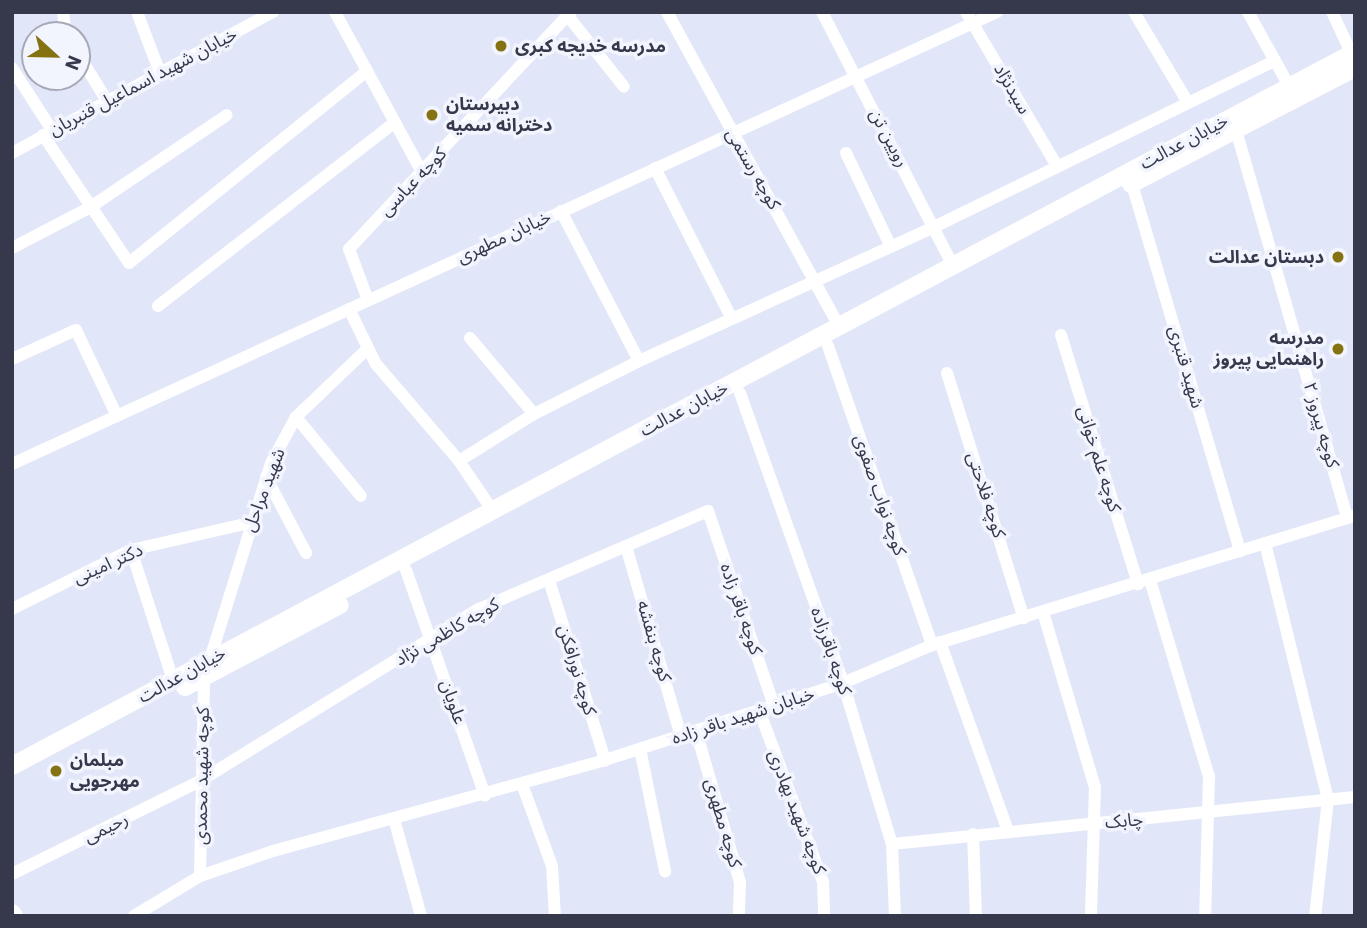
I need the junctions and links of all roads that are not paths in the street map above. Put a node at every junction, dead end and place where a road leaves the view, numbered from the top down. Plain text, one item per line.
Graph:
1 (137, 12) edge
2 (273, 12) edge
3 (335, 12) edge
4 (667, 12) edge
5 (822, 12) edge
6 (998, 12) edge
7 (1134, 12) edge
8 (1248, 12) edge
9 (1332, 12) edge
10 (569, 14) edge
11 (970, 18) edge
12 (1354, 59) edge
13 (1275, 61) junction
14 (12, 68) edge
15 (367, 71) junction
16 (160, 73) junction
17 (91, 75) edge
18 (857, 76) junction
19 (1289, 86) junction
20 (624, 87) dead end
21 (107, 101) junction
22 (1187, 101) junction
23 (227, 115) dead end
24 (395, 122) junction
25 (1236, 130) junction
26 (47, 133) junction
27 (732, 133) junction
28 (12, 153) edge
29 (846, 153) dead end
30 (1057, 166) junction
31 (655, 169) junction
32 (422, 172) junction
33 (1132, 184) junction
34 (89, 208) junction
35 (561, 211) junction
36 (936, 226) junction
37 (891, 247) junction
38 (12, 248) edge
39 (953, 266) junction
40 (817, 281) junction
41 (368, 300) junction
42 (158, 306) dead end
43 (349, 309) junction
44 (732, 319) junction
45 (839, 327) junction
46 (1060, 335) dead end
47 (470, 338) dead end
48 (828, 346) junction
49 (366, 351) junction
50 (12, 359) edge
51 (639, 361) junction
52 (947, 373) dead end
53 (740, 393) junction
54 (534, 414) junction
55 (117, 416) junction
56 (296, 417) junction
57 (459, 461) junction
58 (12, 464) edge
59 (265, 477) junction
60 (361, 496) dead end
61 (493, 511) junction
62 (708, 511) joint
63 (1351, 517) edge
64 (249, 523) junction
65 (1265, 543) junction
66 (626, 546) junction
67 (131, 550) junction
68 (1240, 551) junction
69 (306, 553) dead end
70 (406, 570) junction
71 (549, 580) junction
72 (1144, 582) junction
73 (12, 609) edge
74 (1044, 612) junction
75 (1024, 618) junction
76 (432, 640) junction
77 (936, 643) junction
78 (210, 659) junction
79 (204, 677) junction
80 (173, 680) junction
81 (843, 683) junction
82 (774, 706) junction
83 (759, 710) junction
84 (696, 731) junction
85 (681, 736) junction
86 (640, 749) junction
87 (605, 760) junction
88 (12, 766) edge
89 (12, 780) edge
90 (200, 781) junction
91 (522, 784) junction
92 (485, 796) junction
93 (1355, 797) edge
94 (1328, 799) junction
95 (1212, 812) junction
96 (394, 819) junction
97 (1097, 823) junction
98 (1008, 831) junction
99 (973, 834) junction
100 (892, 845) junction
101 (666, 871) dead end
102 (12, 874) edge
103 (200, 876) junction
104 (134, 916) edge
105 (421, 916) edge
106 (555, 916) edge
107 (739, 916) edge
108 (824, 916) edge
109 (895, 916) edge
110 (976, 916) edge
111 (1090, 916) edge
112 (1205, 916) edge
113 (1315, 916) edge

1 - 16 street
2 - 16 street, خیابان شهید اسماعیل قنبریان
3 - 15 street
4 - 27 street, کوچه رستمی
5 - 18 street, رویین تن
6 - 11 street, خیابان مطهری
7 - 22 street
8 - 13 street
9 - 12 street
10 - 20 street
10 - 32 street, کوچه عباسی
11 - 18 street, خیابان مطهری
11 - 30 street, سیدنژاد
12 - 19 main road, خیابان عدالت
12 - 25 main road, خیابان عدالت
13 - 19 street
13 - 22 street
14 - 26 street
15 - 24 street
15 - 34 street
16 - 21 street, خیابان شهید اسماعیل قنبریان
17 - 21 street
18 - 27 street, خیابان مطهری
18 - 36 street, رویین تن
19 - 39 main road, خیابان عدالت
21 - 26 street, خیابان شهید اسماعیل قنبریان
22 - 30 street
23 - 34 street
24 - 32 street
24 - 42 street
25 - 33 main road, خیابان عدالت
25 - 63 street, کوچه پیروز ۲
26 - 28 street, خیابان شهید اسماعیل قنبریان
26 - 34 street
27 - 31 street, خیابان مطهری
27 - 40 street, کوچه رستمی
29 - 37 street
30 - 36 street
31 - 35 street, خیابان مطهری
31 - 44 street
32 - 41 street, کوچه عباسی
33 - 48 main road, خیابان عدالت
33 - 68 street, شهید قنبری
34 - 38 street
35 - 41 street, خیابان مطهری
35 - 51 street
36 - 37 street
36 - 39 street, رویین تن
37 - 40 street
39 - 45 main road, خیابان عدالت
40 - 44 street
40 - 45 street, کوچه رستمی
41 - 43 street, خیابان مطهری
43 - 49 street
43 - 55 street, خیابان مطهری
44 - 51 street
45 - 61 main road, خیابان عدالت
46 - 72 street, کوچه علم خوانی
47 - 54 street
48 - 53 main road, خیابان عدالت
48 - 77 street, کوچه نواب صفوی
49 - 56 street, شهید مراحل
49 - 57 street
50 - 55 street
51 - 54 street
52 - 75 street, کوچه فلاحتی
53 - 70 main road, خیابان عدالت
53 - 81 street, کوچه باقرزاده
54 - 57 street
55 - 58 street, خیابان مطهری
56 - 59 street, شهید مراحل
56 - 60 street
57 - 61 street
59 - 64 street, شهید مراحل
59 - 69 street
61 - 78 main road, خیابان عدالت
62 - 66 street, کوچه کاظمی نژاد
62 - 82 street, کوچه باقر زاده
63 - 65 street, خیابان شهید باقر زاده
64 - 67 street, دکتر امینی
64 - 78 street, شهید مراحل
65 - 68 street, خیابان شهید باقر زاده
65 - 94 street
66 - 71 street, کوچه کاظمی نژاد
66 - 85 street, کوچه بنفشه
67 - 73 street, دکتر امینی
67 - 80 street
68 - 72 street, خیابان شهید باقر زاده
70 - 76 street, علویان
70 - 79 main road, خیابان عدالت
71 - 76 street, کوچه کاظمی نژاد
71 - 87 street, کوچه نورافکن
72 - 74 street, خیابان شهید باقر زاده
72 - 95 street, کوچه علم خوانی
74 - 75 street, خیابان شهید باقر زاده
74 - 97 street
75 - 77 street, خیابان شهید باقر زاده
76 - 90 street, کوچه کاظمی نژاد
76 - 92 street, علویان
77 - 81 street, خیابان شهید باقر زاده
77 - 98 street, کوچه نواب صفوی
78 - 80 main road, خیابان عدالت
79 - 89 main road, خیابان عدالت
79 - 90 street, کوچه شهید محمدی
80 - 88 main road, خیابان عدالت
81 - 82 street, خیابان شهید باقر زاده
81 - 100 street, کوچه باقرزاده
82 - 83 street, خیابان شهید باقر زاده
83 - 84 street, خیابان شهید باقر زاده
83 - 108 street, کوچه شهید بهادری
84 - 85 street, خیابان شهید باقر زاده
84 - 107 street, کوچه مطهری
85 - 86 street, خیابان شهید باقر زاده
86 - 87 street, خیابان شهید باقر زاده
86 - 101 street
87 - 91 street, خیابان شهید باقر زاده
90 - 102 street, رحیمی
90 - 103 street, کوچه شهید محمدی
91 - 92 street, خیابان شهید باقر زاده
91 - 106 street
92 - 96 street, خیابان شهید باقر زاده
93 - 94 street, چابک
94 - 95 street, چابک
94 - 113 street
95 - 97 street, چابک
95 - 112 street, کوچه علم خوانی
96 - 103 street, خیابان شهید باقر زاده
96 - 105 street
97 - 98 street, چابک
97 - 111 street
98 - 99 street, چابک
99 - 100 street, چابک
99 - 110 street
100 - 109 street, کوچه باقرزاده
103 - 104 street, خیابان شهید باقر زاده

